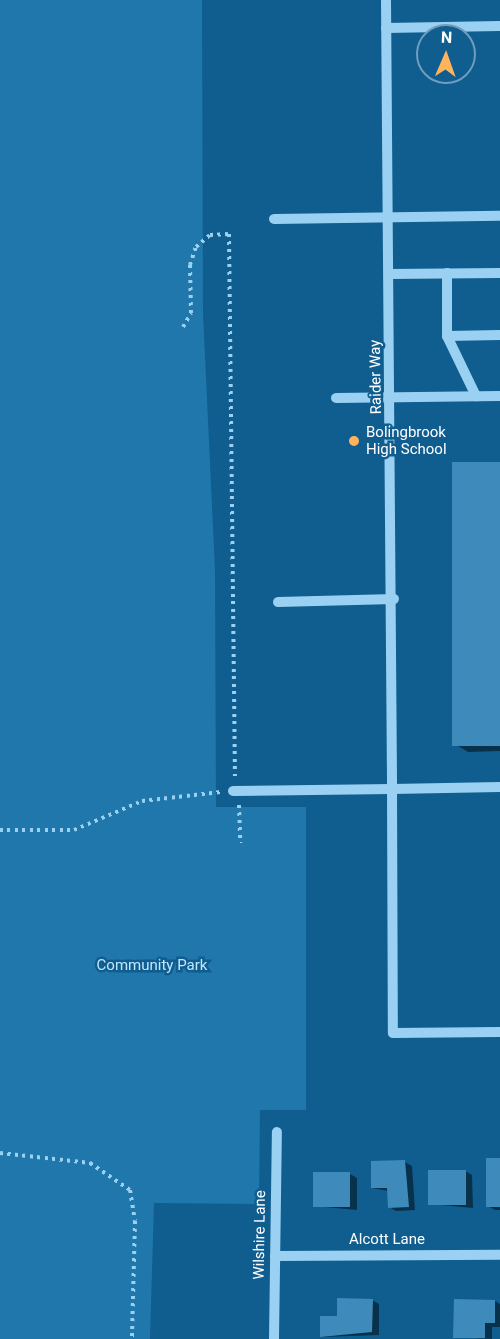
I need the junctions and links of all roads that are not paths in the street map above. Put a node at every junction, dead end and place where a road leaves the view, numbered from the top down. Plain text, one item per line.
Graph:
1 (386, 0) edge
2 (500, 26) edge
3 (386, 28) junction
4 (500, 216) edge
5 (389, 217) junction
6 (274, 219) dead end
7 (447, 273) junction
8 (500, 273) edge
9 (389, 274) junction
10 (500, 335) edge
11 (447, 336) junction
12 (476, 396) junction
13 (500, 396) edge
14 (391, 397) junction
15 (336, 398) dead end
16 (394, 599) junction
17 (278, 602) dead end
18 (500, 787) edge
19 (392, 789) junction
20 (235, 790) road end
21 (500, 1032) edge
22 (277, 1132) dead end
23 (500, 1255) edge
24 (275, 1256) junction
25 (274, 1339) edge

1 - 3 street, Raider Way
2 - 3 street
3 - 5 street, Raider Way
4 - 5 street
5 - 6 street
5 - 9 street, Raider Way
7 - 8 street
7 - 9 street
7 - 11 street
9 - 14 street, Raider Way
10 - 11 street
11 - 12 street
12 - 13 street
12 - 14 street
14 - 15 street
14 - 16 street, Raider Way
16 - 17 street
16 - 19 street, Raider Way
18 - 19 street
19 - 20 street
19 - 21 street, Raider Way
22 - 24 street, Wilshire Lane
23 - 24 street, Alcott Lane
24 - 25 street, Wilshire Lane

